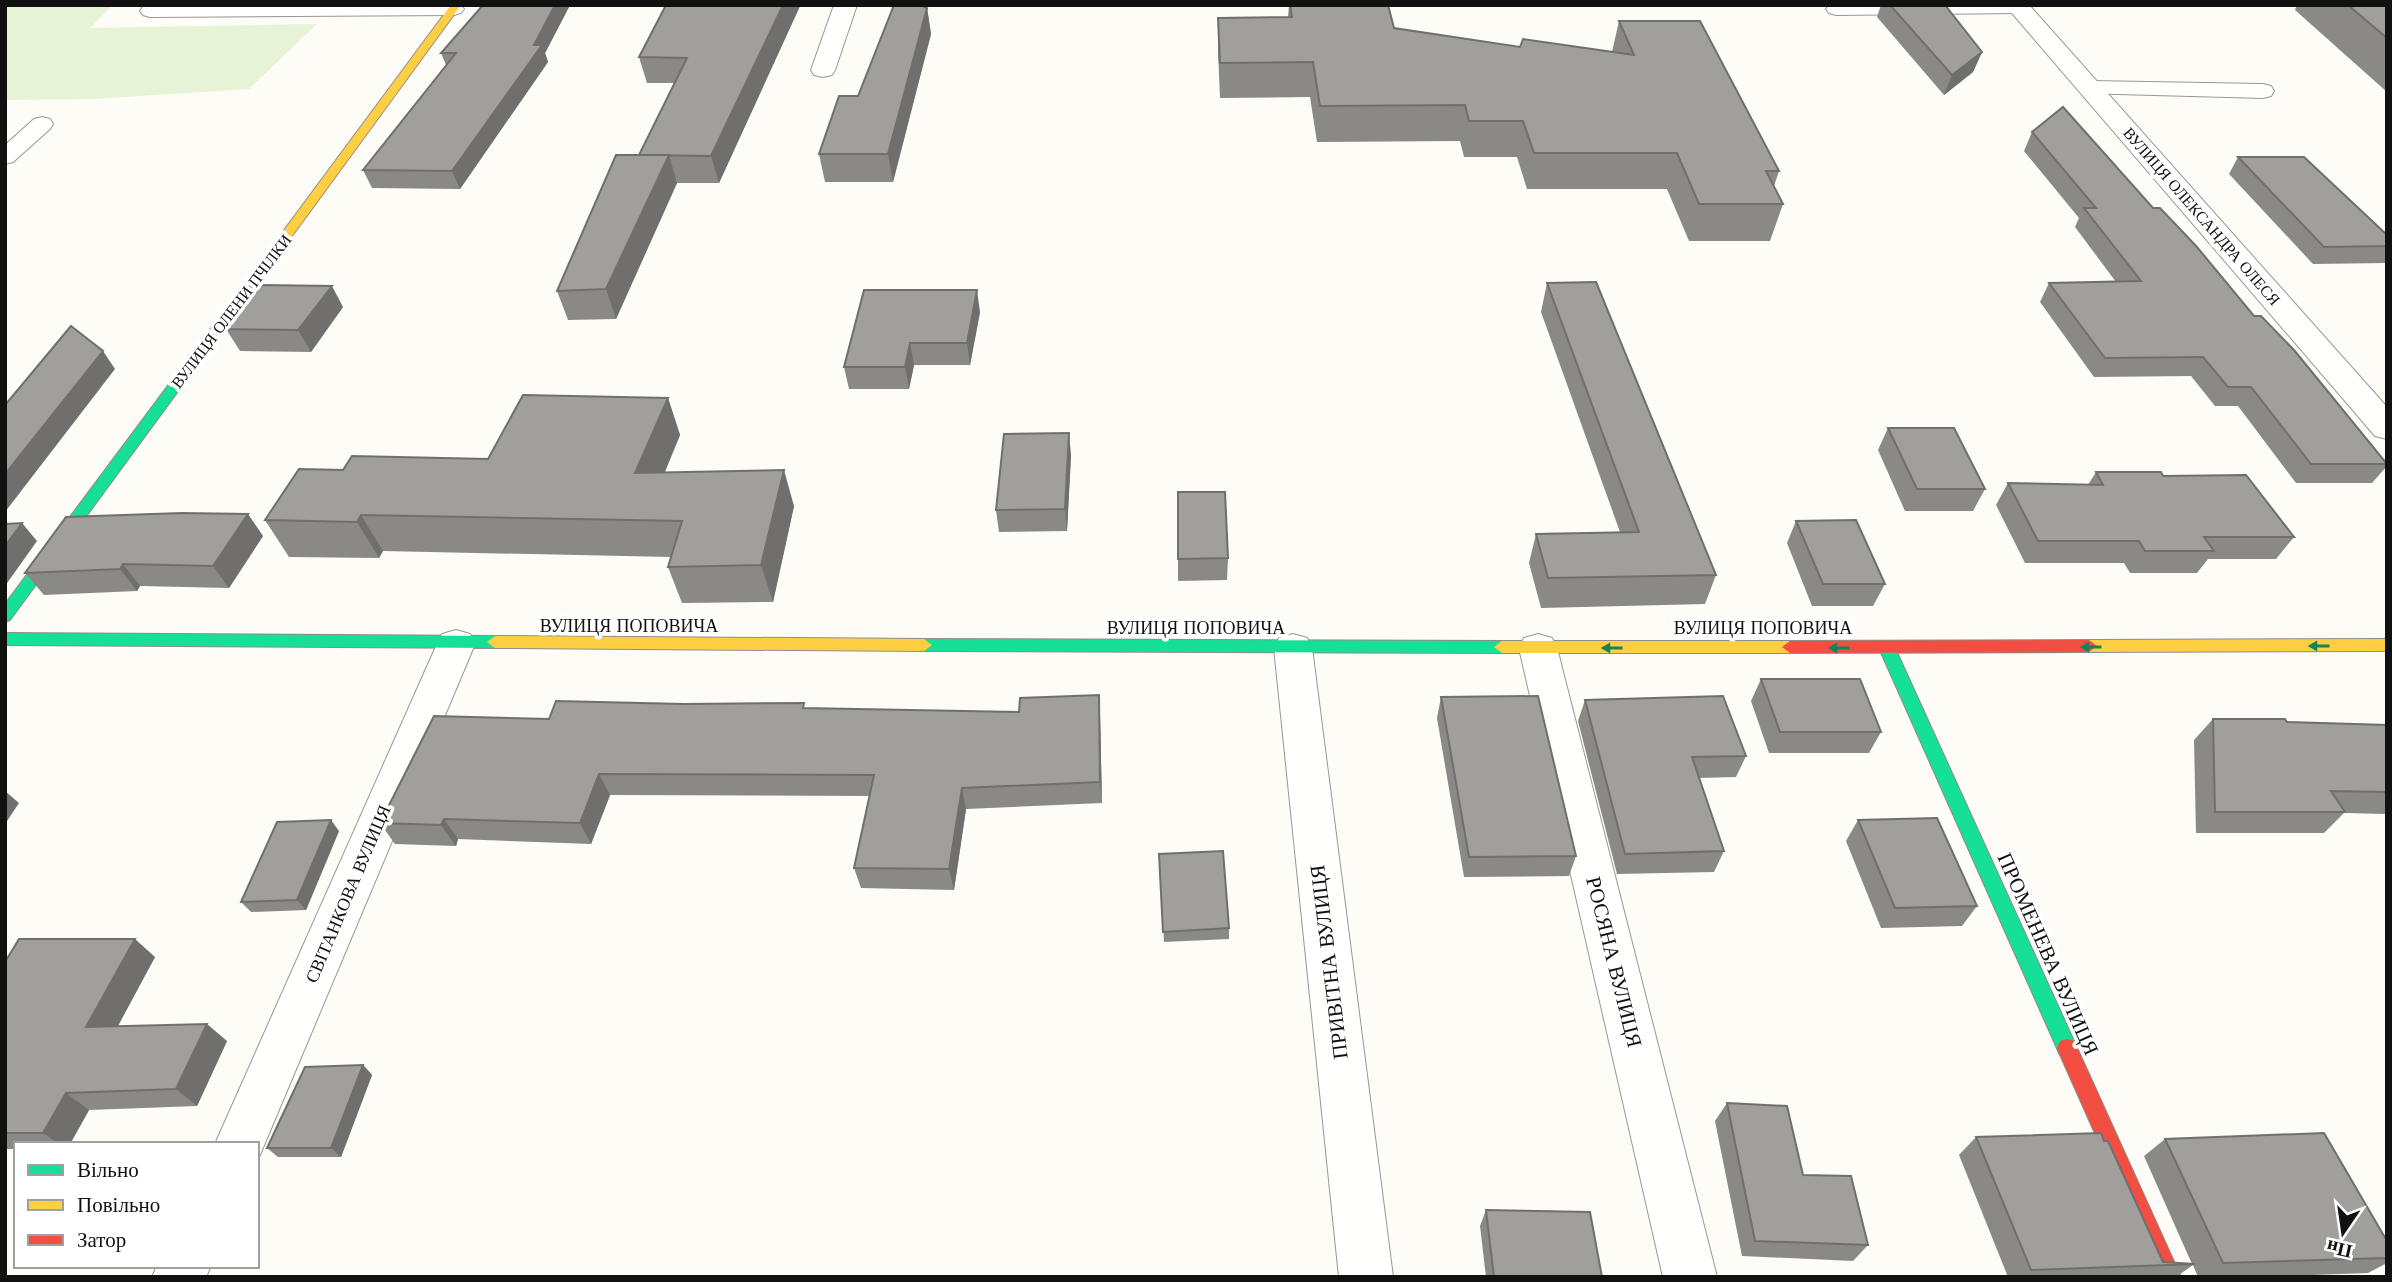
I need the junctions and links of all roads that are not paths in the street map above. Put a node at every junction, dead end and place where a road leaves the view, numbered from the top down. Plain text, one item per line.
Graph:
1 (155, 5) edge
2 (846, 5) edge
3 (2017, 6) edge
4 (455, 7) edge
5 (1836, 9) dead end
6 (823, 70) dead end
7 (2090, 89) junction
8 (2263, 91) dead end
9 (42, 124) dead end
10 (5, 157) edge
11 (2387, 428) edge
12 (5, 615) edge
13 (5, 639) edge
14 (456, 644) junction
15 (2387, 645) edge
16 (1293, 648) junction
17 (1538, 648) junction
18 (1887, 648) junction
19 (241, 1142) edge
20 (1366, 1277) edge
21 (1690, 1277) edge
22 (2170, 1277) edge

1 - 4 lane
2 - 6 street
3 - 5 lane
3 - 7 street, ВУЛИЦЯ ОЛЕКСАНДРА ОЛЕСЯ
4 - 12 street, ВУЛИЦЯ ОЛЕНИ ПЧІЛКИ
7 - 8 lane
7 - 11 street, ВУЛИЦЯ ОЛЕКСАНДРА ОЛЕСЯ
9 - 10 lane
13 - 14 street, ВУЛИЦЯ ПОПОВИЧА
14 - 16 street, ВУЛИЦЯ ПОПОВИЧА
14 - 19 street, СВІТАНКОВА ВУЛИЦЯ
15 -> 18 street, ВУЛИЦЯ ПОПОВИЧА
16 - 17 street, ВУЛИЦЯ ПОПОВИЧА
16 - 20 street, ПРИВІТНА ВУЛИЦЯ
18 -> 17 street, ВУЛИЦЯ ПОПОВИЧА
17 - 21 street, РОСЯНА ВУЛИЦЯ
18 - 22 street, ПРОМЕНЕВА ВУЛИЦЯ

